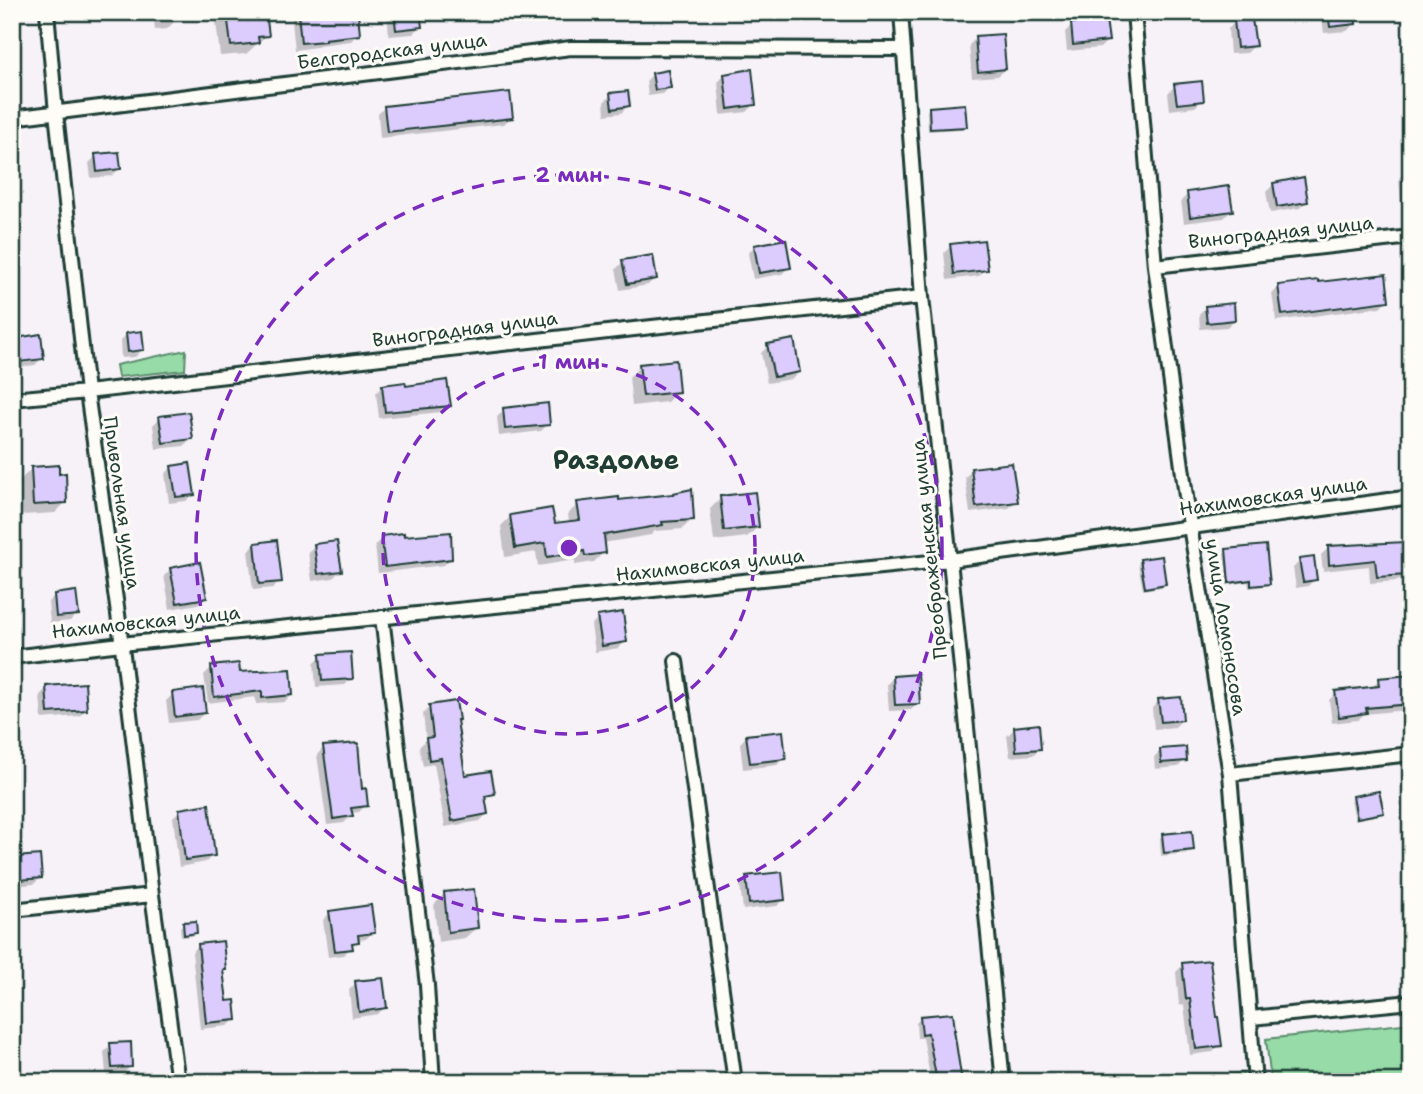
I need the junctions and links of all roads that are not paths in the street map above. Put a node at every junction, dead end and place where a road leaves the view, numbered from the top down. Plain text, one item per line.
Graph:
1 (47, 12) edge
2 (901, 12) edge
3 (1134, 12) edge
4 (904, 49) junction
5 (56, 113) junction
6 (12, 118) edge
7 (1411, 237) edge
8 (1155, 266) junction
9 (922, 297) junction
10 (87, 392) junction
11 (12, 398) edge
12 (1411, 497) edge
13 (1190, 526) junction
14 (950, 560) junction
15 (382, 617) junction
16 (121, 644) junction
17 (12, 657) edge
18 (676, 661) dead end
19 (1411, 754) edge
20 (1230, 774) junction
21 (152, 895) junction
22 (12, 910) edge
23 (1411, 1002) edge
24 (1251, 1018) junction
25 (178, 1082) edge
26 (433, 1082) edge
27 (734, 1082) edge
28 (1003, 1082) edge
29 (1255, 1082) edge

1 - 5 street, Привольная улица
2 - 4 street, Преображенская улица
3 - 8 street, улица Ломоносова
4 - 5 street, Белгородская улица
4 - 9 street, Преображенская улица
5 - 6 street, Белгородская улица
5 - 10 street, Привольная улица
7 - 8 street, Виноградная улица
8 - 13 street, улица Ломоносова
9 - 10 street, Виноградная улица
9 - 14 street, Преображенская улица
10 - 11 street, Виноградная улица
10 - 16 street, Привольная улица
12 - 13 street, Нахимовская улица
13 - 14 street, Нахимовская улица
13 - 20 street, улица Ломоносова
14 - 15 street, Нахимовская улица
14 - 28 street, Преображенская улица
15 - 16 street, Нахимовская улица
15 - 26 street
16 - 17 street, Нахимовская улица
16 - 21 street, Привольная улица
18 - 27 street
19 - 20 street
20 - 24 street, улица Ломоносова
21 - 22 street
21 - 25 street, Привольная улица
23 - 24 street
24 - 29 street, улица Ломоносова

